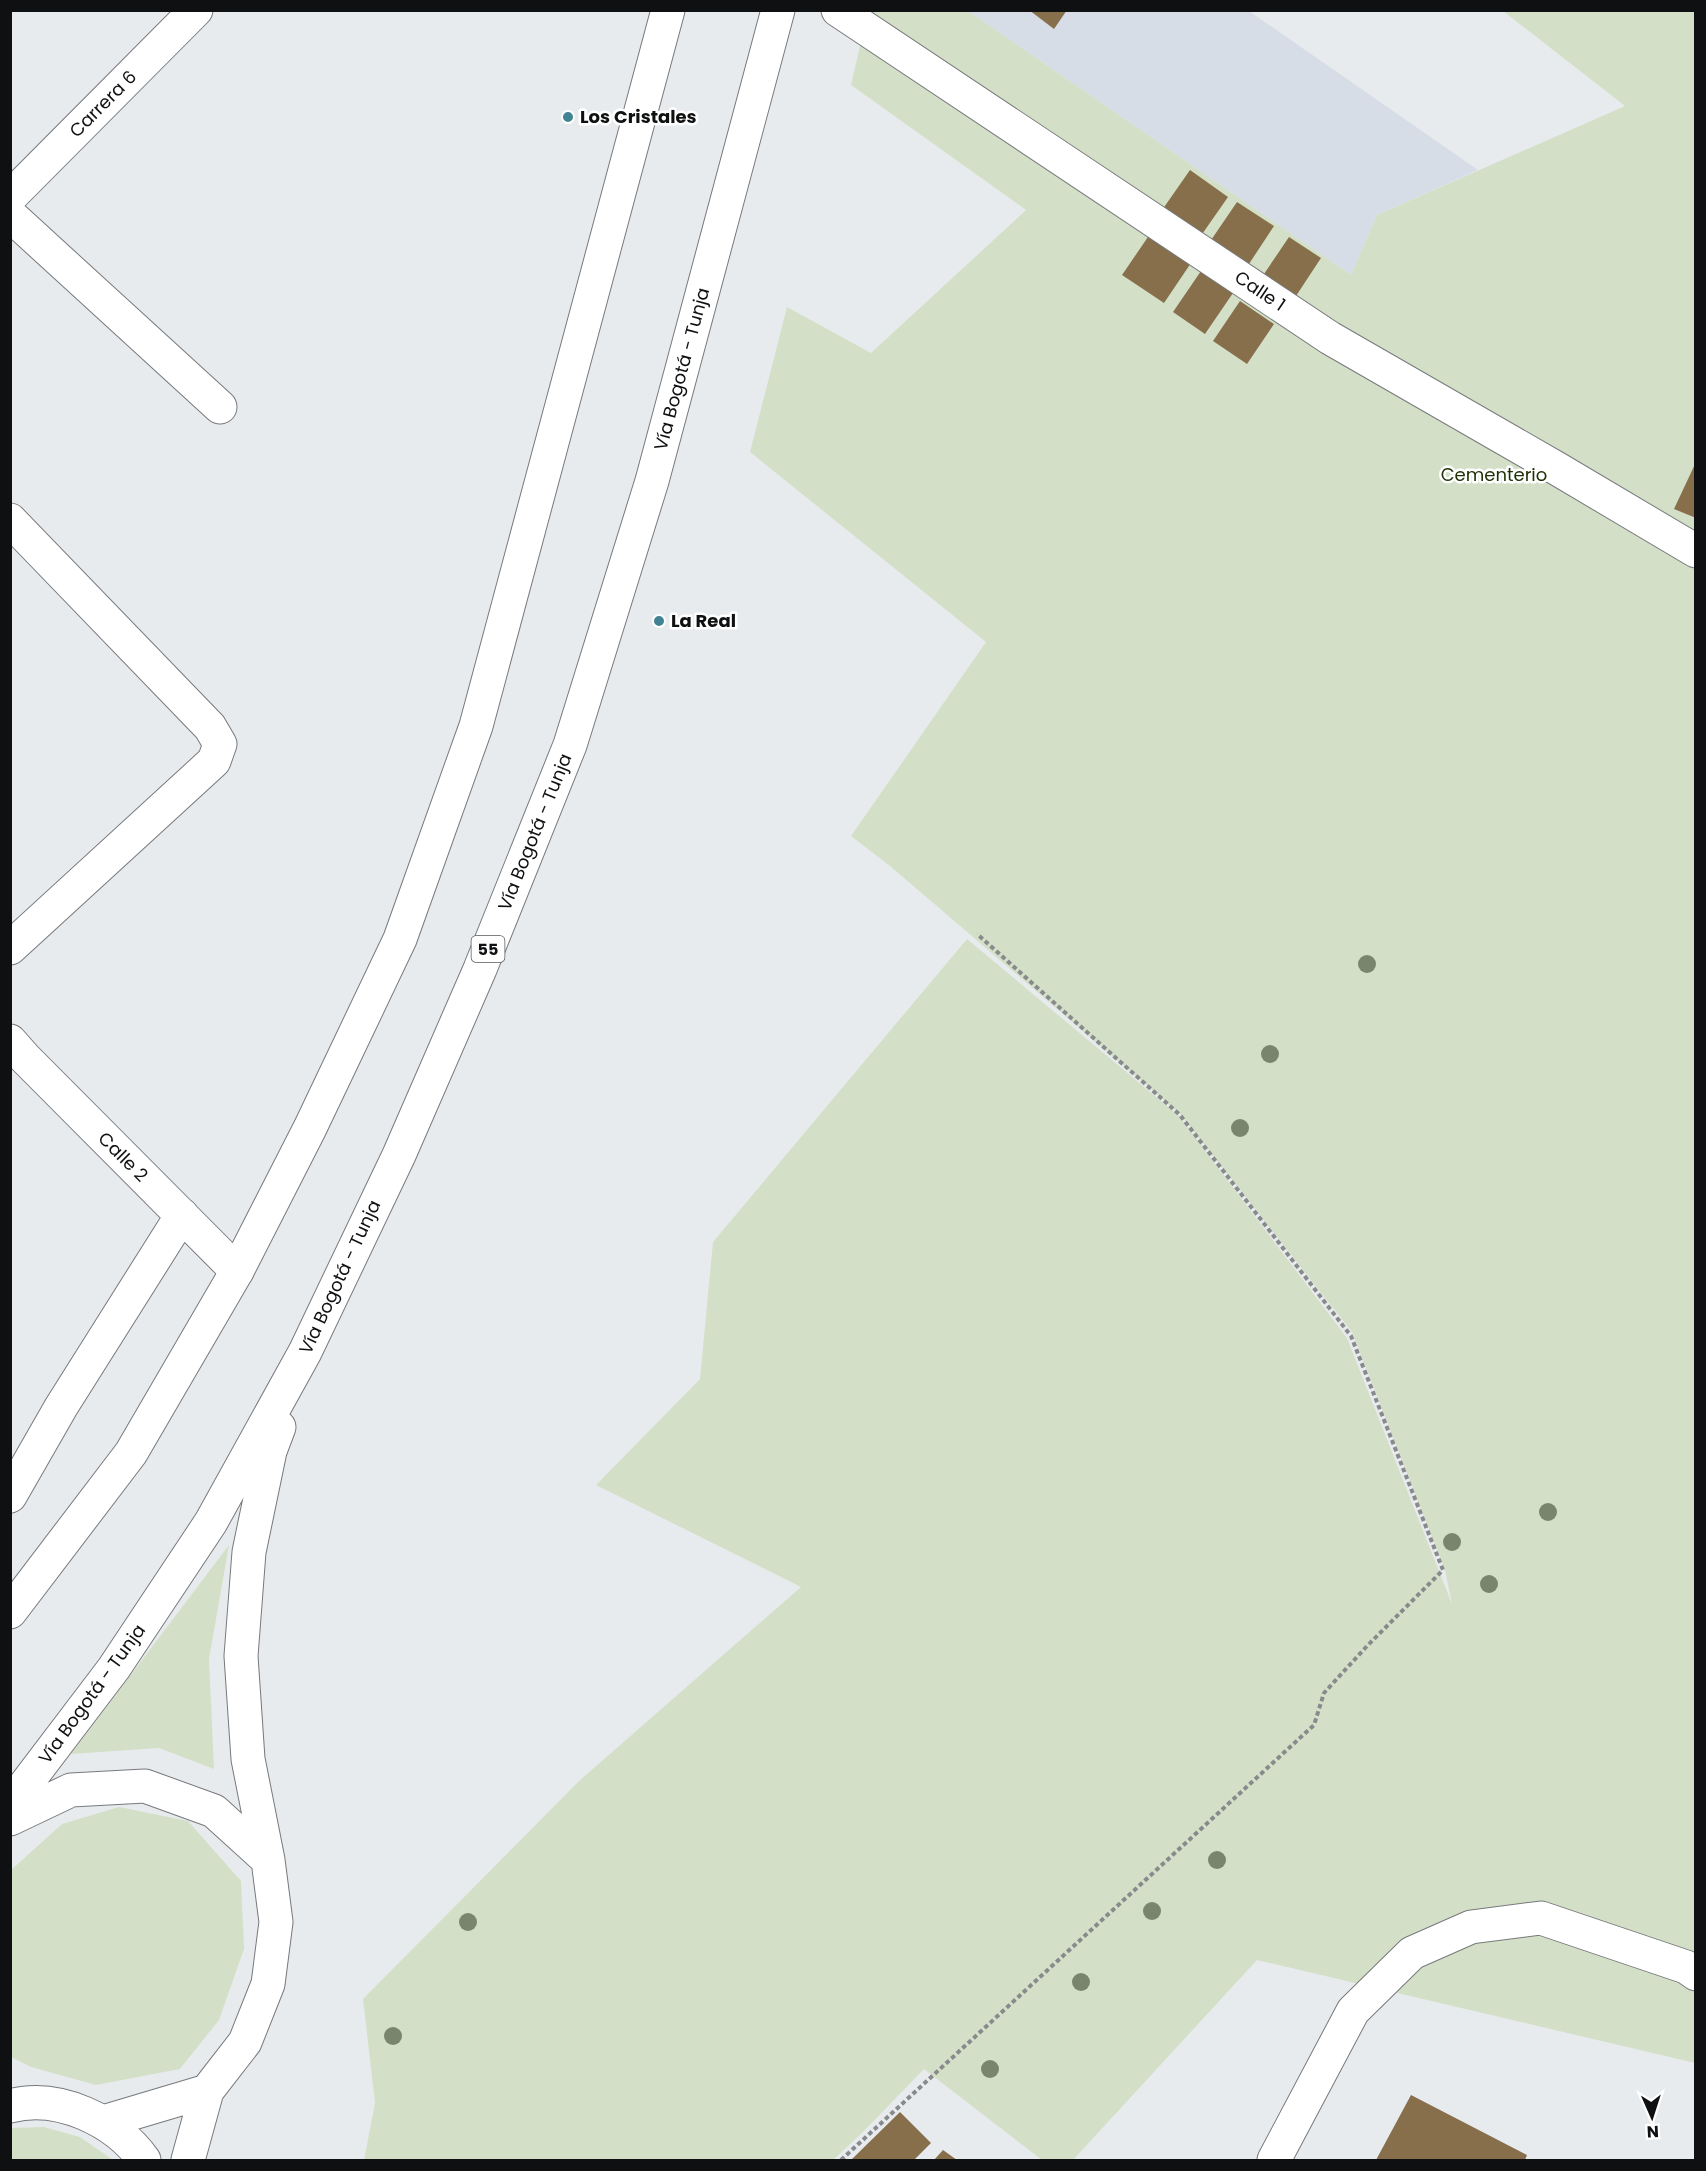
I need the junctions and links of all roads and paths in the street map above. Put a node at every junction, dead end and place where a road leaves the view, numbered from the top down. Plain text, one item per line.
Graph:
1 (196, 10) edge
2 (668, 10) edge
3 (778, 10) edge
4 (838, 10) edge
5 (10, 197) edge
6 (10, 214) edge
7 (220, 407) dead end
8 (13, 527) edge
9 (1695, 551) edge
10 (976, 934) dead end
11 (10, 948) edge
12 (15, 1057) edge
13 (182, 1215) junction
14 (237, 1271) junction
15 (305, 1352) junction
16 (10, 1496) edge
17 (10, 1612) edge
18 (10, 1805) edge
19 (10, 1819) edge
20 (268, 1860) junction
21 (1695, 1974) edge
22 (207, 2091) junction
23 (13, 2103) edge
24 (103, 2122) junction
25 (144, 2160) edge
26 (188, 2160) edge
27 (841, 2160) edge
28 (1274, 2160) edge

1 - 5 main road, Carrera 6
2 - 14 main road
3 - 15 main road, Vía Bogotá - Tunja / 55
4 - 9 main road, Calle 1
6 - 7 main road
8 - 11 main road
10 - 27 path
12 - 13 main road, Calle 2
13 - 14 main road, Calle 2
13 - 16 main road
14 - 17 main road
15 - 18 main road, Vía Bogotá - Tunja / 55
15 - 20 main road
19 - 20 main road
20 - 22 main road
21 - 28 main road
22 - 24 main road
22 - 26 main road
23 - 24 main road
24 - 25 main road

